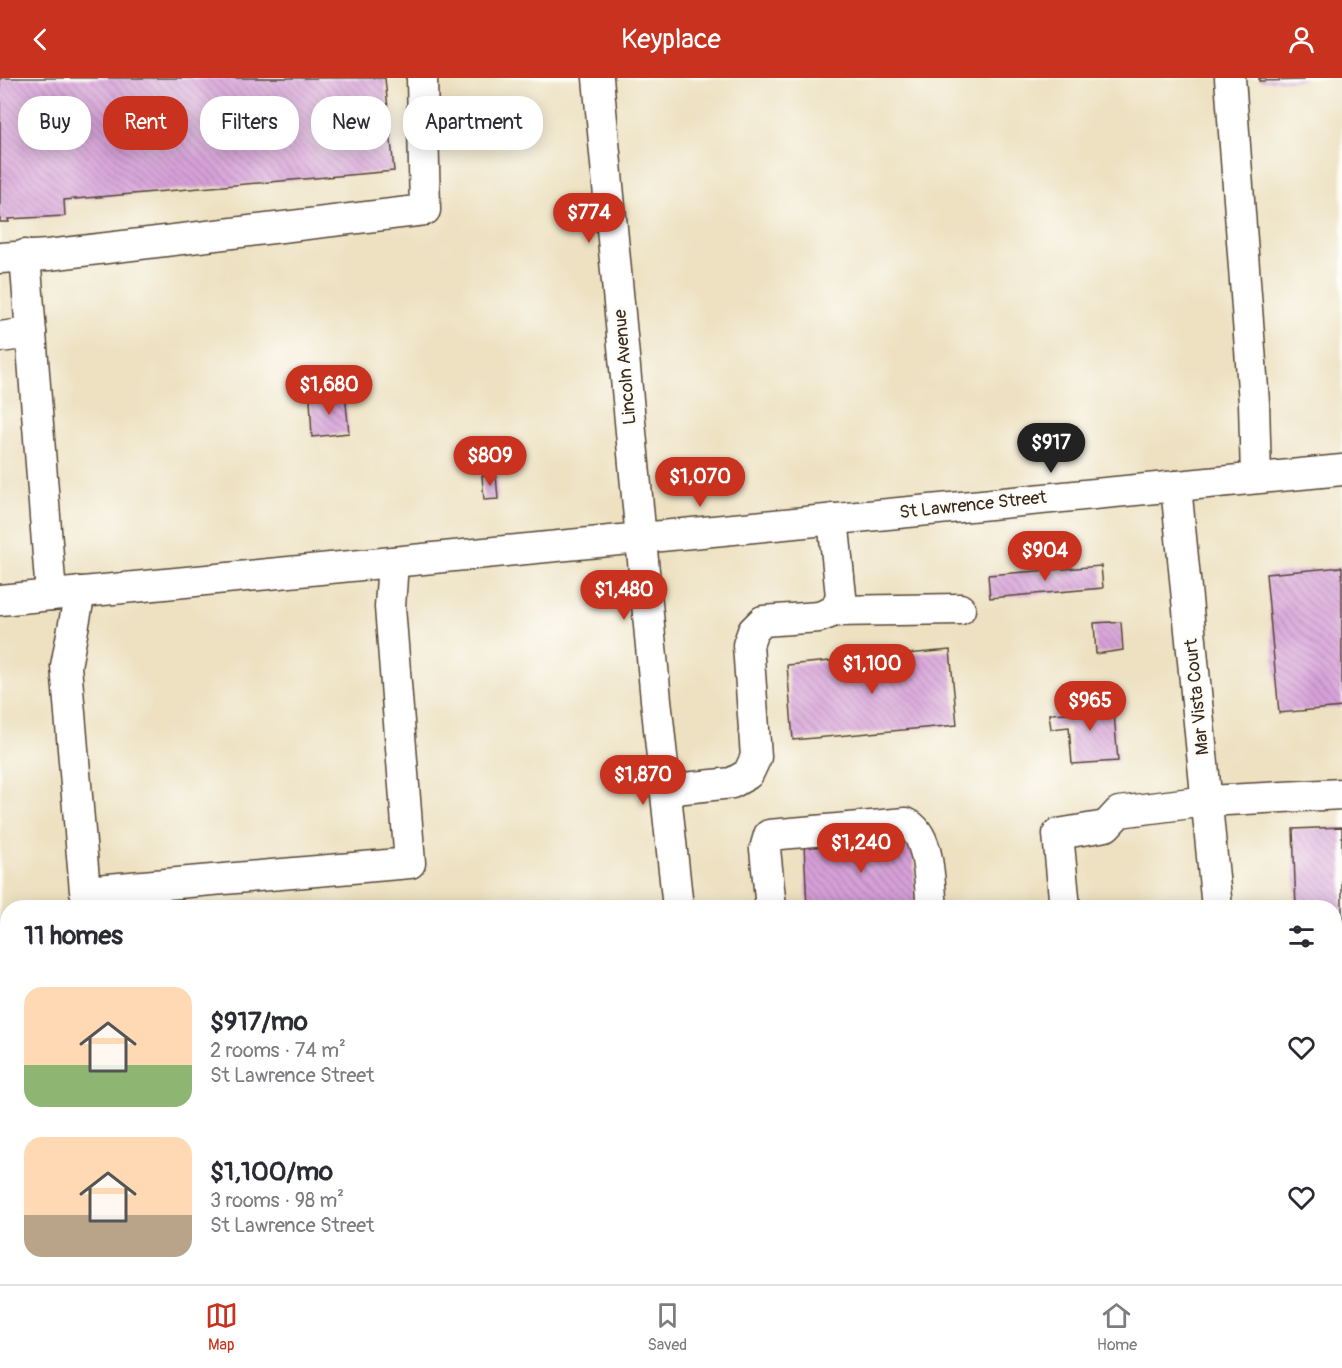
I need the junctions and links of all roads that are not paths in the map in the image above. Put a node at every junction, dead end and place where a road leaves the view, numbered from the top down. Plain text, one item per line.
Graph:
1 (422, 78) edge
2 (598, 78) edge
3 (1230, 78) edge
4 (12, 256) edge
5 (31, 333) junction
6 (0, 337) edge
7 (1342, 470) edge
8 (1256, 478) junction
9 (1176, 486) junction
10 (833, 519) junction
11 (640, 537) junction
12 (393, 562) junction
13 (65, 594) junction
14 (0, 600) edge
15 (960, 609) dead end
16 (834, 611) junction
17 (665, 790) junction
18 (1342, 794) edge
19 (1208, 801) junction
20 (677, 900) edge
21 (770, 900) edge
22 (931, 900) edge
23 (1064, 900) edge
24 (1216, 900) edge

1 - 4 street
2 - 11 street, Lincoln Avenue
3 - 8 street
4 - 5 street
5 - 6 street
5 - 13 street
7 - 8 street, St Lawrence Street
8 - 9 street, St Lawrence Street
9 - 10 street, St Lawrence Street
9 - 19 street, Mar Vista Court
10 - 11 street, St Lawrence Street
10 - 16 street
11 - 12 street, St Lawrence Street
11 - 17 street, Lincoln Avenue
12 - 13 street, St Lawrence Street
12 - 13 street
13 - 14 street, St Lawrence Street
15 - 16 street
16 - 17 street
17 - 20 street, Lincoln Avenue
18 - 19 street
19 - 23 street
19 - 24 street, Mar Vista Court
21 - 22 street

